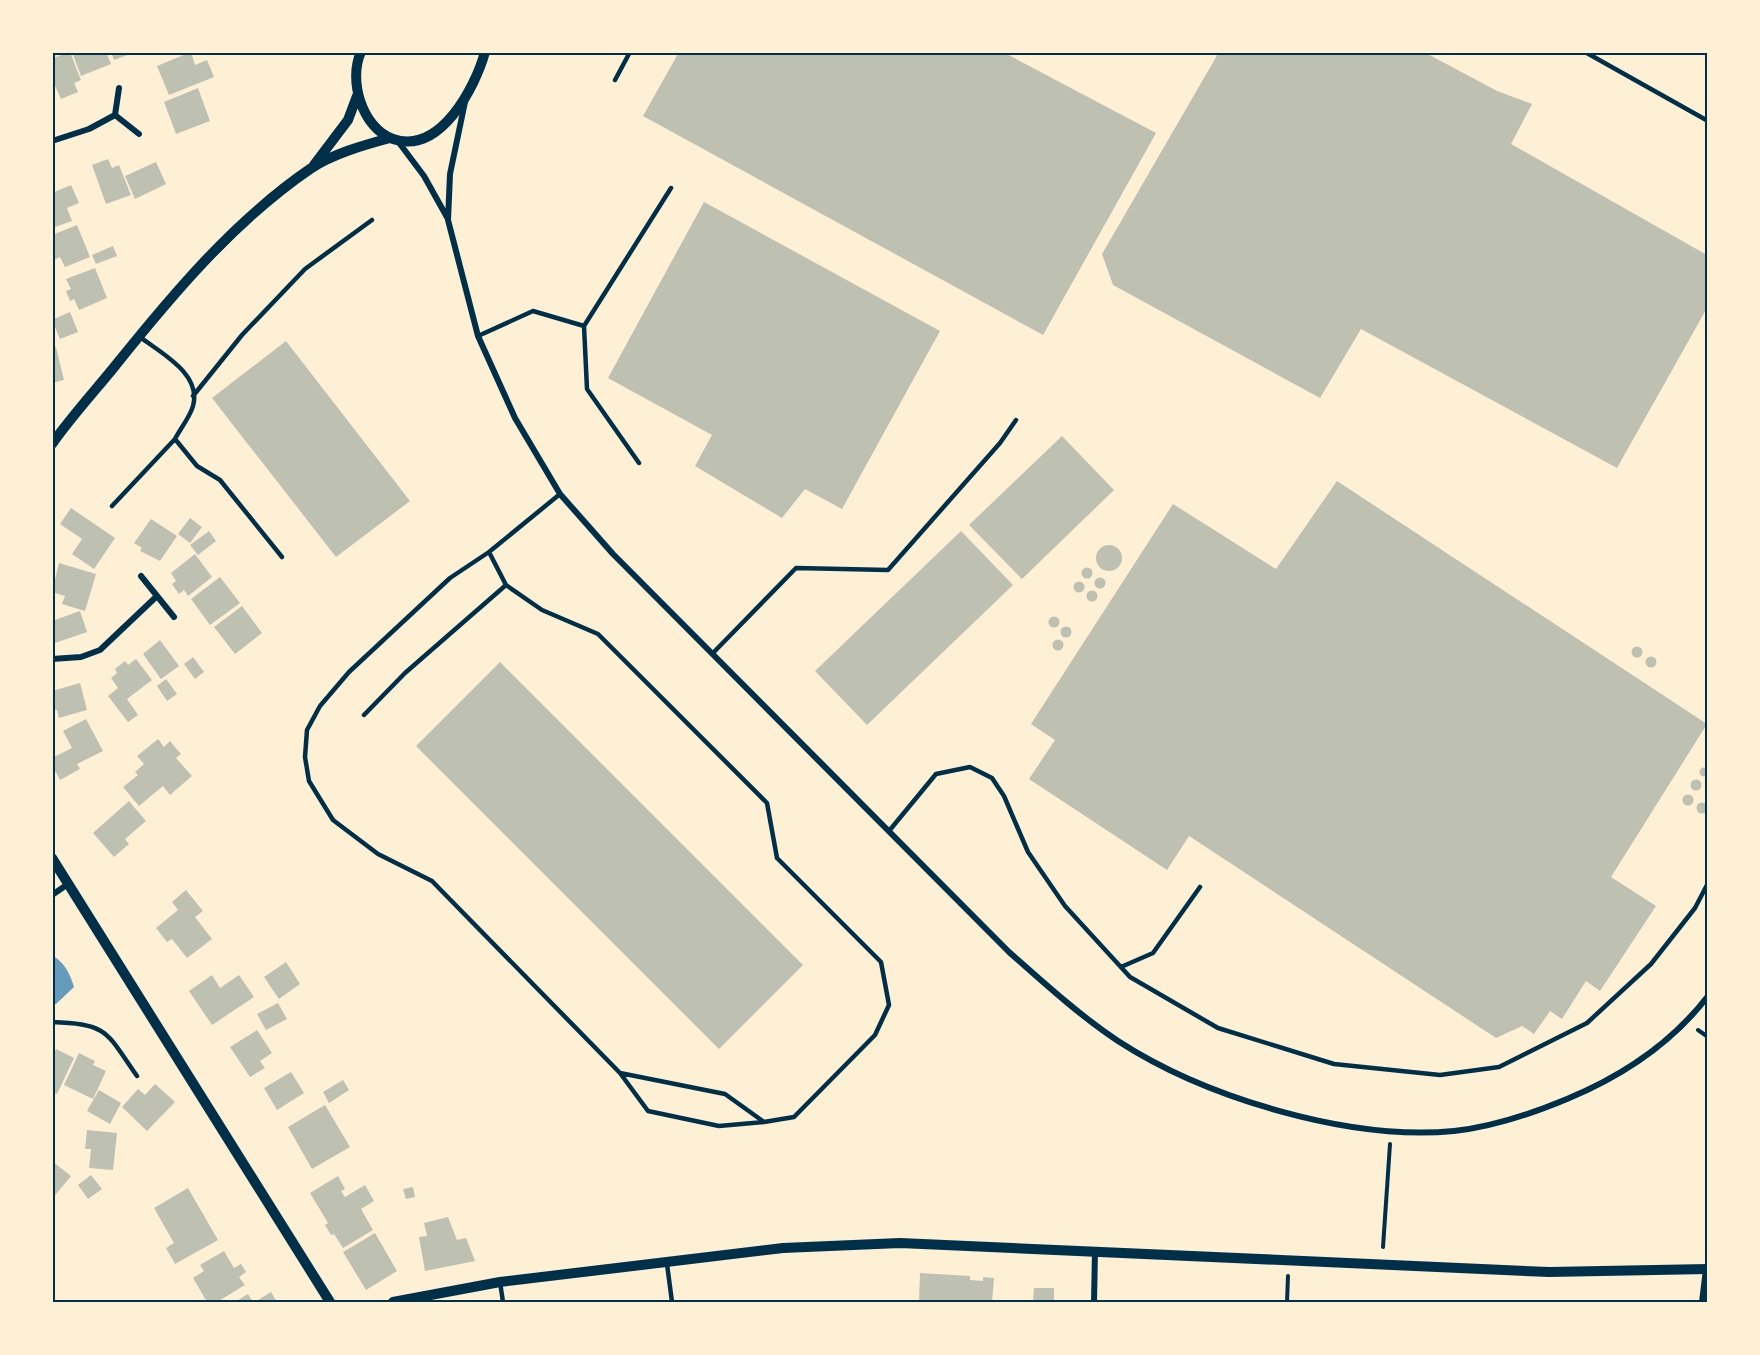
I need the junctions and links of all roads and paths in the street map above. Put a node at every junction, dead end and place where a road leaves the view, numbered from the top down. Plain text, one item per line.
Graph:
1 (350, 52) edge
2 (361, 52) edge
3 (485, 52) edge
4 (630, 52) edge
5 (1585, 52) edge
6 (355, 65) junction
7 (615, 80) dead end
8 (119, 88) dead end
9 (357, 96) junction
10 (466, 100) junction
11 (115, 115) junction
12 (1707, 121) edge
13 (139, 134) dead end
14 (393, 139) junction
15 (52, 141) edge
16 (312, 168) junction
17 (671, 188) dead end
18 (372, 220) dead end
19 (448, 220) junction
20 (584, 327) junction
21 (139, 336) junction
22 (478, 336) junction
23 (193, 396) junction
24 (1016, 420) dead end
25 (175, 439) junction
26 (52, 444) edge
27 (639, 464) dead end
28 (560, 494) junction
29 (112, 506) dead end
30 (489, 552) junction
31 (282, 557) dead end
32 (141, 576) dead end
33 (506, 585) junction
34 (157, 596) junction
35 (174, 618) dead end
36 (712, 654) junction
37 (52, 659) edge
38 (364, 715) dead end
39 (889, 831) junction
40 (52, 858) edge
41 (1707, 883) edge
42 (68, 884) junction
43 (1200, 886) dead end
44 (52, 895) edge
45 (1121, 967) junction
46 (1707, 996) edge
47 (52, 1022) edge
48 (620, 1073) junction
49 (137, 1076) dead end
50 (764, 1122) junction
51 (1391, 1131) junction
52 (1095, 1251) junction
53 (1288, 1260) junction
54 (667, 1262) junction
55 (1381, 1266) junction
56 (1707, 1269) edge
57 (500, 1282) junction
58 (330, 1302) edge
59 (393, 1302) edge
60 (503, 1302) edge
61 (672, 1302) edge
62 (1094, 1302) edge
63 (1287, 1302) edge
64 (1702, 1302) edge

1 - 6 street
2 - 6 street
3 - 10 street
4 - 7 lane
5 - 12 lane
6 - 9 street
8 - 11 street
9 - 14 street
9 - 16 street
10 - 14 street
10 - 19 street
11 - 13 street
11 - 15 street
14 - 16 street
14 - 19 street
16 - 21 street
17 - 20 lane
18 - 23 lane
19 - 22 street
20 - 22 lane
20 - 27 lane
21 - 23 lane
21 - 26 street
22 - 28 street
23 - 25 lane
24 - 36 lane
25 - 29 lane
25 - 31 lane
28 - 30 lane
28 - 36 street
30 - 33 lane
30 - 48 lane
32 - 34 street
33 - 38 lane
33 - 50 lane
34 - 35 street
34 - 37 street
36 - 39 street
39 - 45 lane
39 - 51 street
40 - 42 street
41 - 45 lane
42 - 44 street
42 - 58 street
43 - 45 lane
46 - 51 street
47 - 49 lane
48 - 50 lane
48 - 50 lane
51 - 55 path
52 - 53 street
52 - 54 street
52 - 62 street
53 - 55 street
53 - 63 path
54 - 57 street
54 - 61 lane
55 - 56 street
56 - 64 street
57 - 59 street
57 - 60 lane

